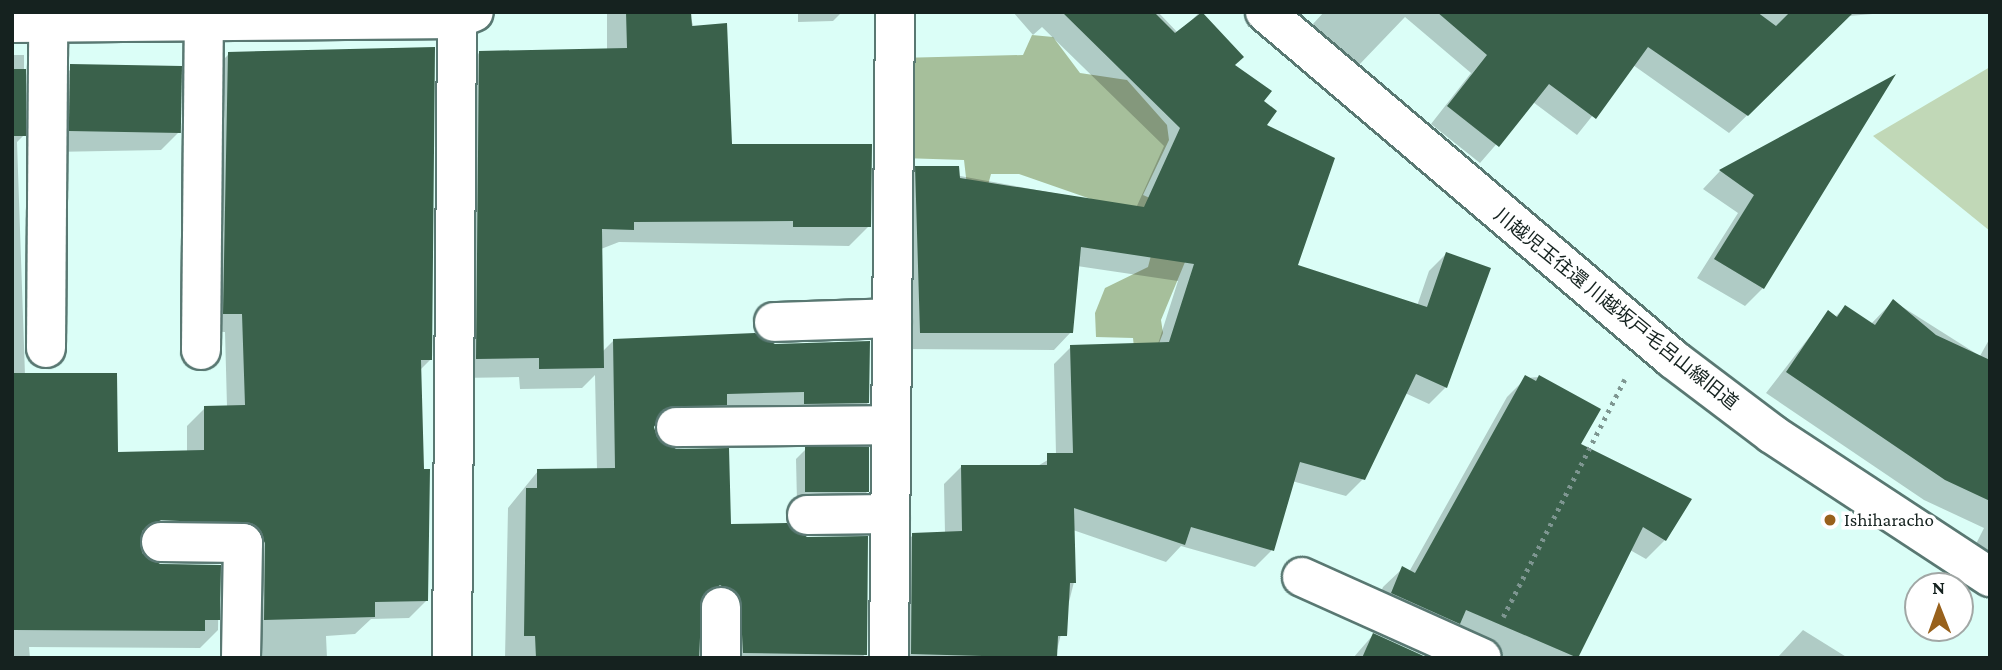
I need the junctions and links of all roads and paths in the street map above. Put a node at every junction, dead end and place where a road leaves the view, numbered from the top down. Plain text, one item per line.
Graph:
1 (895, 12) edge
2 (1265, 12) edge
3 (466, 16) edge
4 (204, 22) junction
5 (30, 23) edge
6 (892, 318) junction
7 (774, 322) dead end
8 (46, 348) dead end
9 (201, 350) dead end
10 (1628, 374) dead end
11 (891, 425) junction
12 (676, 427) dead end
13 (890, 514) junction
14 (807, 515) dead end
15 (161, 542) dead end
16 (1302, 577) dead end
17 (1990, 577) edge
18 (721, 607) dead end
19 (1483, 656) edge
20 (242, 658) edge
21 (452, 658) edge
22 (721, 658) edge
23 (888, 658) edge

1 - 6 street
2 - 17 street, 川越児玉往還 川越坂戸毛呂山線旧道
3 - 4 street
3 - 21 street
4 - 5 street
4 - 9 street
5 - 8 street
6 - 7 street
6 - 11 street
10 - 19 path
11 - 12 street
11 - 13 street
13 - 14 street
13 - 23 street
15 - 20 street
16 - 19 street
18 - 22 street

